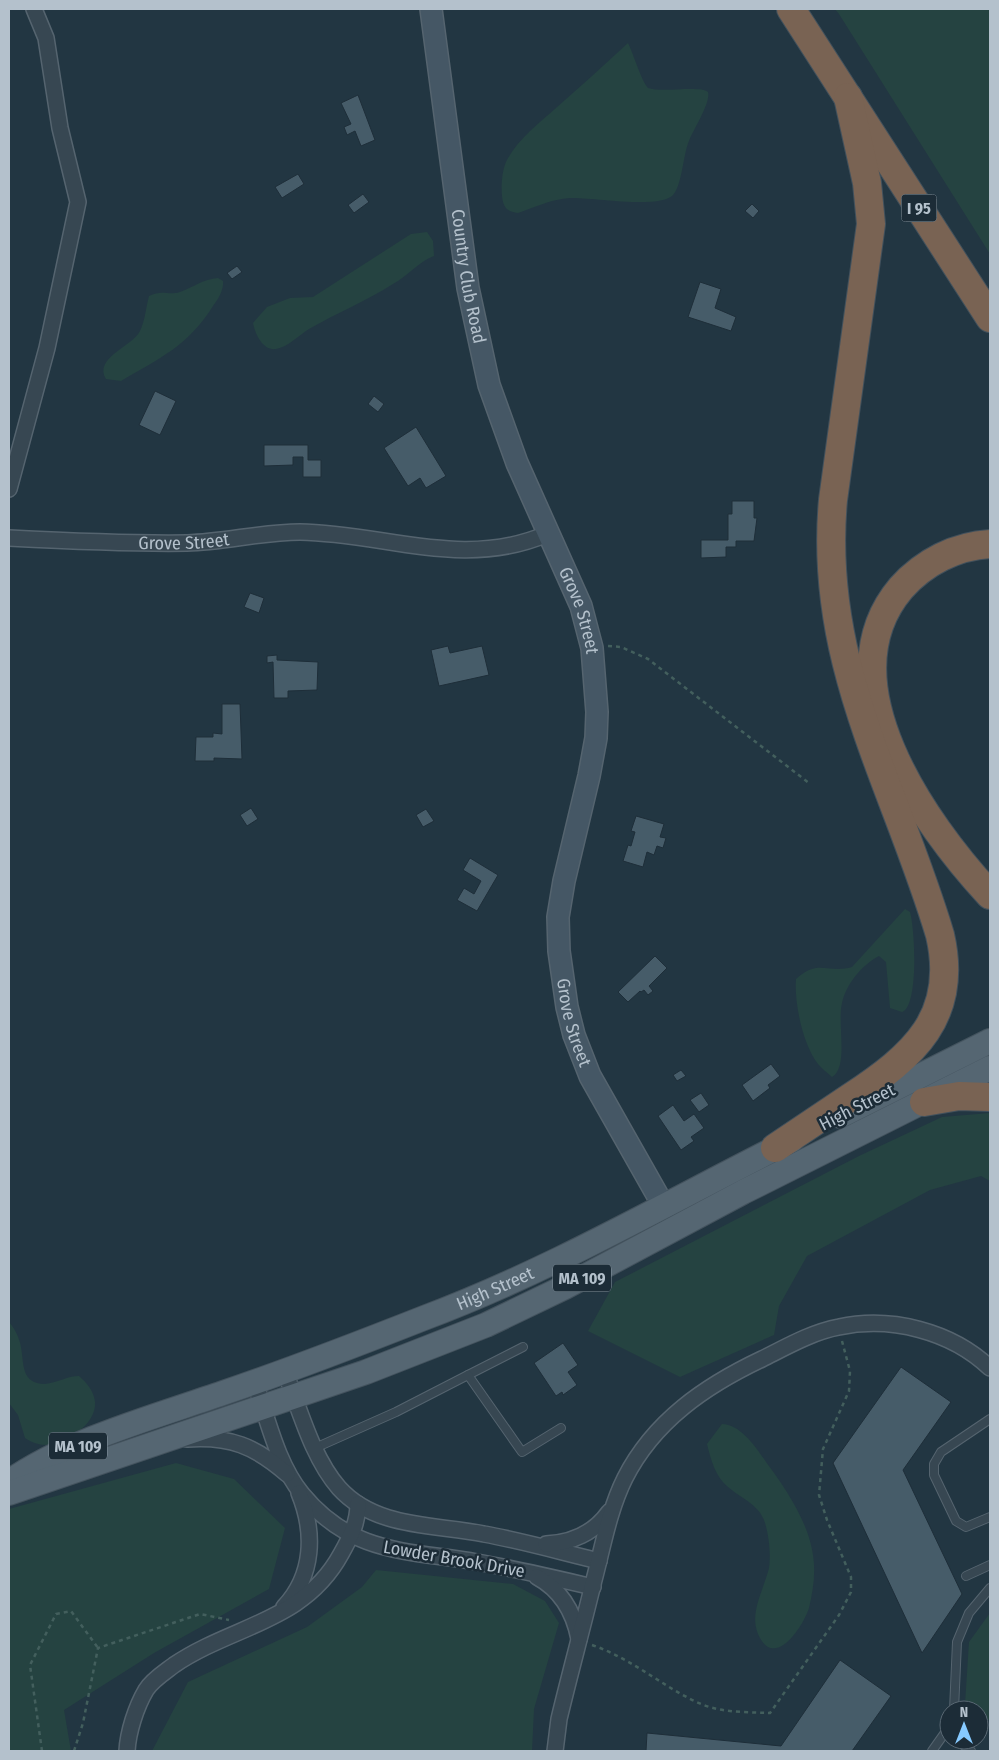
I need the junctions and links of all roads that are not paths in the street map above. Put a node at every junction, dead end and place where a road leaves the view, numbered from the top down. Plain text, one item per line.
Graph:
1 (34, 9) edge
2 (431, 9) edge
3 (791, 9) edge
4 (848, 97) junction
5 (990, 318) edge
6 (9, 489) edge
7 (547, 534) junction
8 (9, 538) edge
9 (990, 544) edge
10 (990, 895) edge
11 (990, 1041) edge
12 (990, 1068) edge
13 (990, 1097) edge
14 (924, 1102) junction
15 (775, 1148) junction
16 (663, 1205) junction
17 (523, 1347) dead end
18 (990, 1368) edge
19 (285, 1372) junction
20 (468, 1375) junction
21 (255, 1383) junction
22 (295, 1397) junction
23 (264, 1408) junction
24 (990, 1419) edge
25 (561, 1428) dead end
26 (156, 1444) junction
27 (315, 1448) junction
28 (9, 1482) edge
29 (295, 1484) junction
30 (9, 1493) edge
31 (358, 1504) junction
32 (613, 1506) junction
33 (990, 1517) edge
34 (351, 1535) junction
35 (531, 1544) junction
36 (599, 1561) junction
37 (990, 1565) edge
38 (522, 1571) junction
39 (966, 1576) dead end
40 (592, 1586) junction
41 (990, 1588) edge
42 (269, 1619) junction
43 (579, 1640) junction
44 (954, 1700) edge
45 (127, 1751) edge
46 (556, 1751) edge

1 - 6 street
2 - 7 street, Country Club Road
3 - 4 highway, I 95
4 - 5 highway, I 95
4 - 15 highway
7 - 8 street, Grove Street
7 - 16 street, Grove Street
9 - 10 highway
11 - 15 main road, High Street / MA 109
12 - 14 main road, High Street / MA 109
13 - 14 highway
14 - 22 main road, High Street / MA 109
15 - 16 main road, High Street / MA 109
16 - 19 main road, High Street / MA 109
17 - 20 lane
18 - 32 street
19 - 21 main road, High Street / MA 109
19 - 22 street, Lowder Brook Drive
20 - 25 lane
20 - 27 lane
21 - 23 street, Lowder Brook Drive
21 - 28 main road, High Street / MA 109
22 - 23 main road, High Street / MA 109
22 - 27 street, Lowder Brook Drive
23 - 26 main road, High Street / MA 109
23 - 29 street, Lowder Brook Drive
24 - 33 lane
26 - 29 street
26 - 30 main road, High Street / MA 109
27 - 31 street, Lowder Brook Drive
29 - 34 street, Lowder Brook Drive
29 - 42 street
31 - 34 street
31 - 35 street, Lowder Brook Drive
32 - 35 street
32 - 36 street
34 - 38 street, Lowder Brook Drive
34 - 42 street
35 - 36 street, Lowder Brook Drive
36 - 40 street
37 - 39 lane
38 - 40 street, Lowder Brook Drive
38 - 43 street
40 - 43 street
41 - 44 lane
42 - 45 street
43 - 46 street

